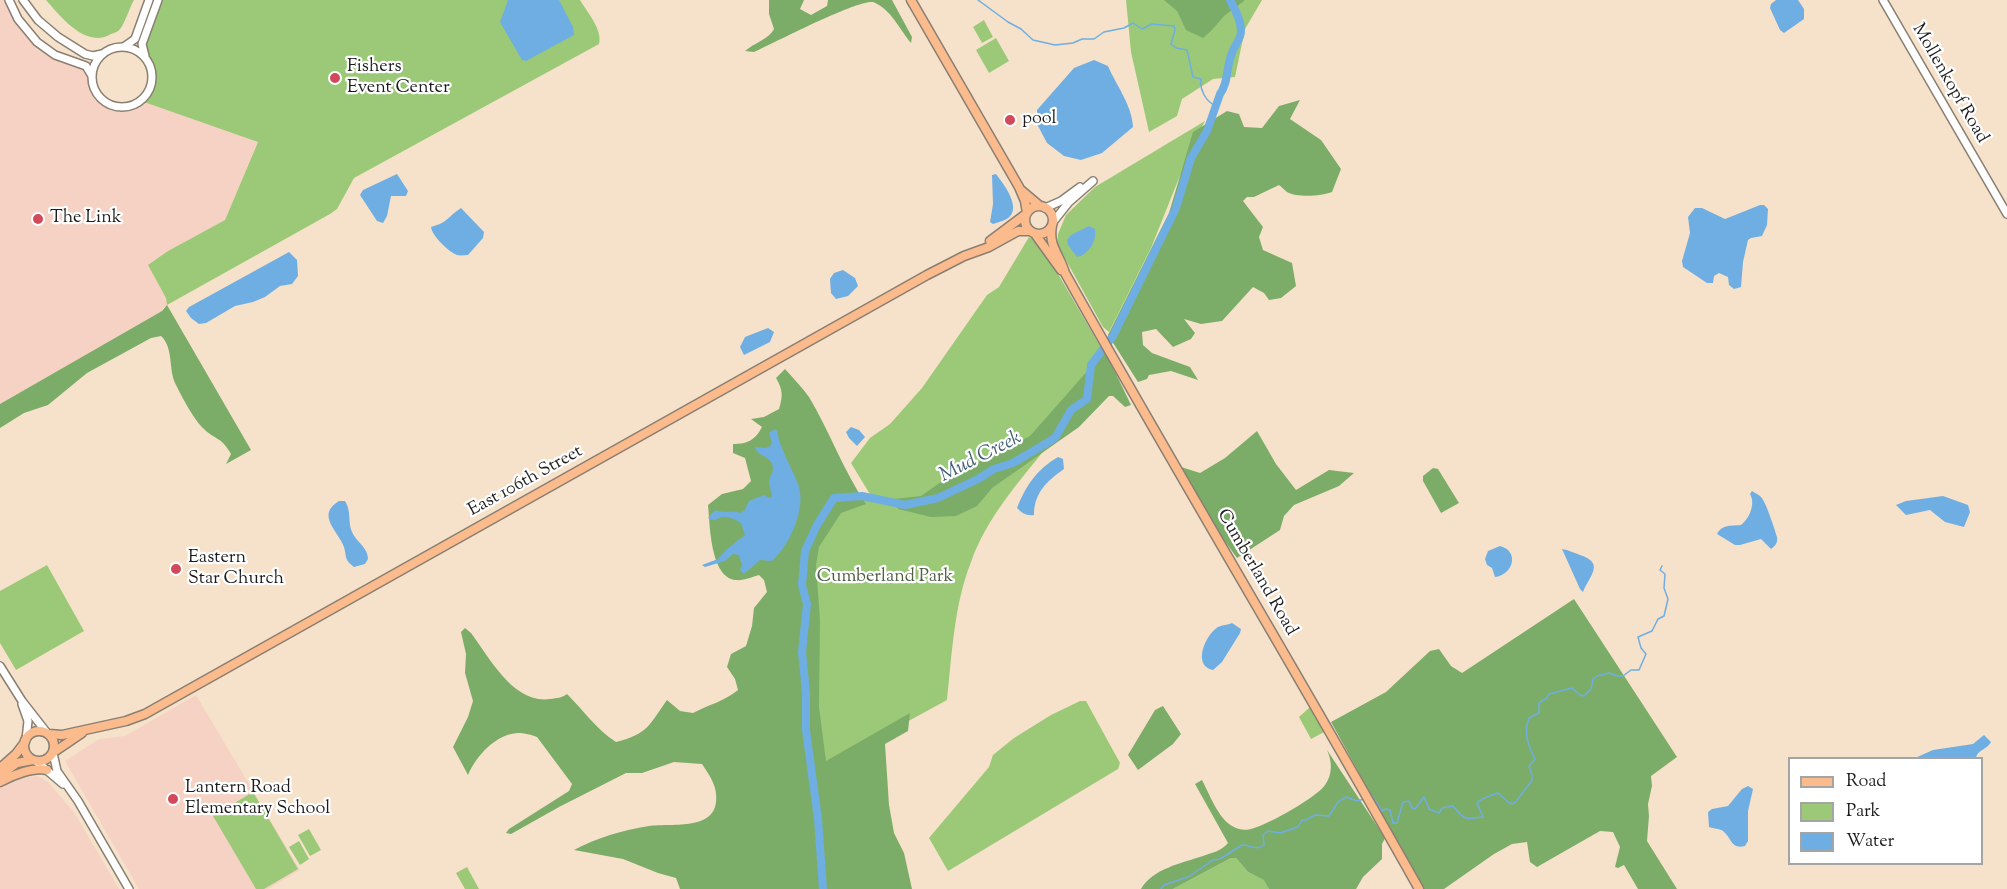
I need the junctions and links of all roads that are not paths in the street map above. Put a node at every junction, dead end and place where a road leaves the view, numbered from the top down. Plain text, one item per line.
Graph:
1 (9, 0) edge
2 (23, 0) edge
3 (149, 0) edge
4 (158, 0) edge
5 (911, 0) edge
6 (1883, 0) edge
7 (118, 47) junction
8 (105, 53) junction
9 (146, 59) junction
10 (93, 77) junction
11 (1018, 187) junction
12 (1043, 207) junction
13 (1027, 213) junction
14 (2007, 214) edge
15 (1052, 224) junction
16 (1032, 232) junction
17 (974, 252) junction
18 (1065, 273) junction
19 (0, 666) edge
20 (22, 701) junction
21 (90, 728) junction
22 (48, 734) junction
23 (25, 741) junction
24 (53, 752) junction
25 (34, 760) junction
26 (0, 768) edge
27 (47, 770) junction
28 (0, 775) edge
29 (0, 782) edge
30 (65, 785) junction
31 (129, 889) edge
32 (1419, 889) edge

1 - 10 street
2 - 8 street
3 - 7 street
4 - 9 street
5 - 11 main road
6 - 14 street, Mollenkopf Road
7 - 8 street
7 - 9 street
8 - 10 street
9 - 10 street
11 - 12 main road
11 - 13 main road
12 - 13 main road
12 - 15 main road
12 - 15 street
13 - 16 main road
13 - 17 main road, East 106th Street
15 - 16 main road
15 - 18 main road, Cumberland Road
16 - 17 main road, East 106th Street
16 - 18 main road, Cumberland Road
17 - 21 main road, East 106th Street
18 - 32 main road, Cumberland Road
19 - 20 street
20 - 22 street
20 - 23 street
21 - 22 main road, East 106th Street
21 - 24 main road, East 106th Street
22 - 23 main road
22 - 24 main road
23 - 25 main road
23 - 26 main road
24 - 25 main road
24 - 30 street
25 - 27 street
25 - 28 main road
27 - 29 main road
27 - 30 street
30 - 31 street

